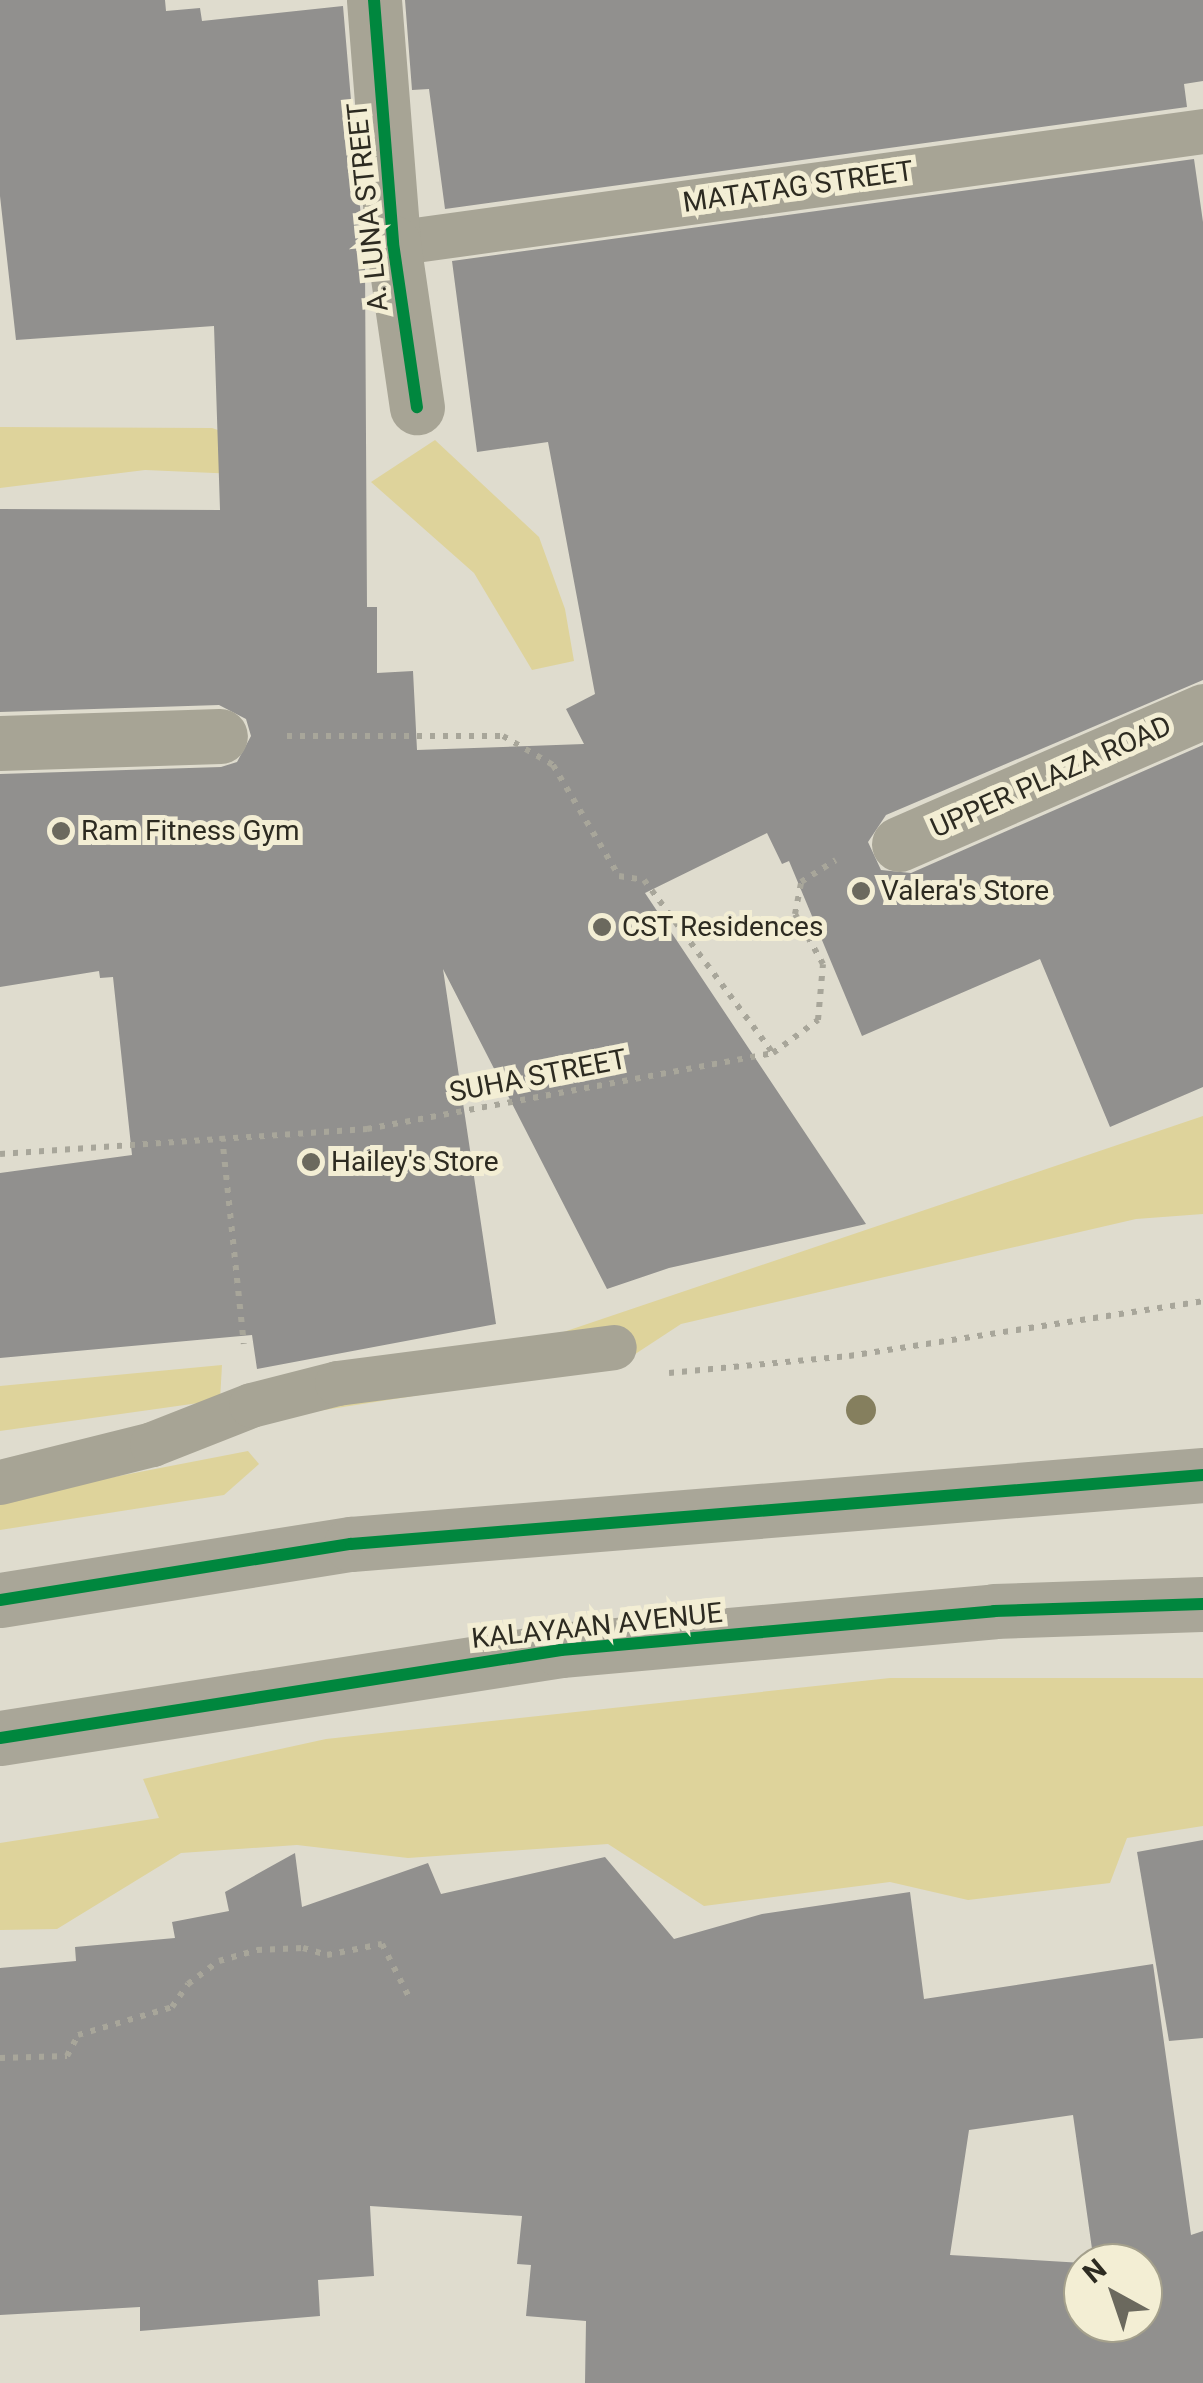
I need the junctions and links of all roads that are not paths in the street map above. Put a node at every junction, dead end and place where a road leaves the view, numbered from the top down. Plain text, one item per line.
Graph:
1 (374, 0) edge
2 (1203, 131) edge
3 (393, 243) junction
4 (417, 408) dead end
5 (1203, 711) edge
6 (220, 736) road end
7 (0, 743) edge
8 (899, 844) road end
9 (614, 1347) dead end
10 (1203, 1475) edge
11 (0, 1482) edge
12 (0, 1600) edge
13 (1203, 1604) edge
14 (0, 1738) edge

1 - 3 street, A. LUNA STREET
2 - 3 lane, MATATAG STREET
3 - 4 street, A. LUNA STREET
5 - 8 street, UPPER PLAZA ROAD
6 - 7 street
9 - 11 lane
10 - 12 main road
13 - 14 main road, KALAYAAN AVENUE

